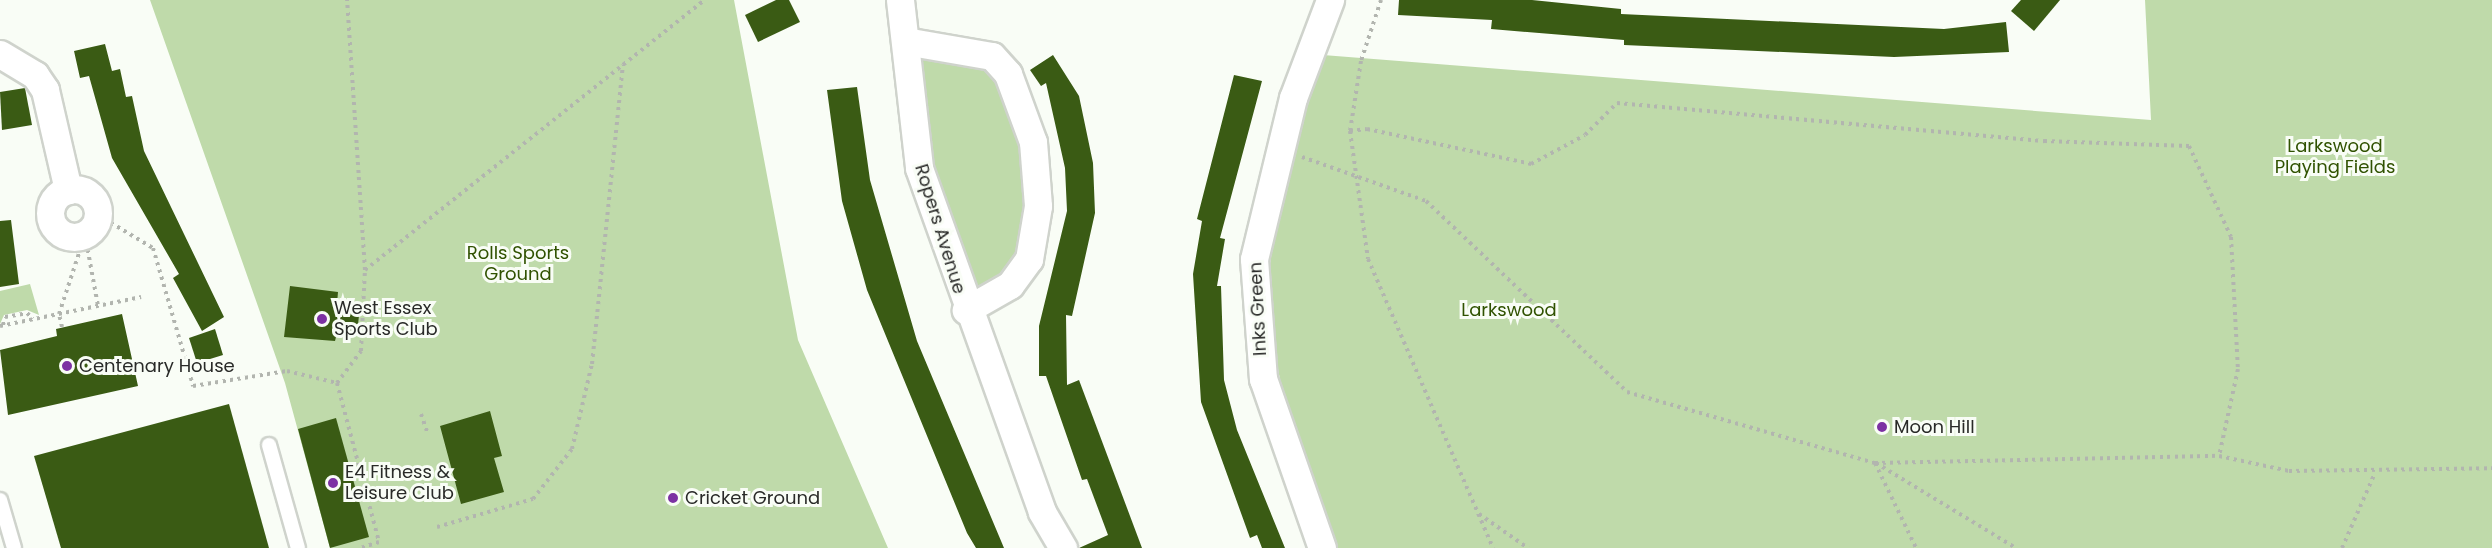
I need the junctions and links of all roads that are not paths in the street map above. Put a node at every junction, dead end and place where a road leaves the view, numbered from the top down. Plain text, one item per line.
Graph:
1 (900, 0) edge
2 (1330, 0) edge
3 (905, 41) junction
4 (0, 54) edge
5 (68, 190) junction
6 (966, 310) junction
7 (269, 445) dead end
8 (0, 500) edge
9 (14, 548) edge
10 (298, 548) edge
11 (1063, 548) edge
12 (1322, 548) edge

1 - 3 street, Ropers Avenue
2 - 12 street, Inks Green
3 - 6 street, Ropers Avenue
3 - 6 street, Ropers Avenue
4 - 5 street
5 - 5 street
6 - 11 street, Ropers Avenue
7 - 10 lane
8 - 9 lane

